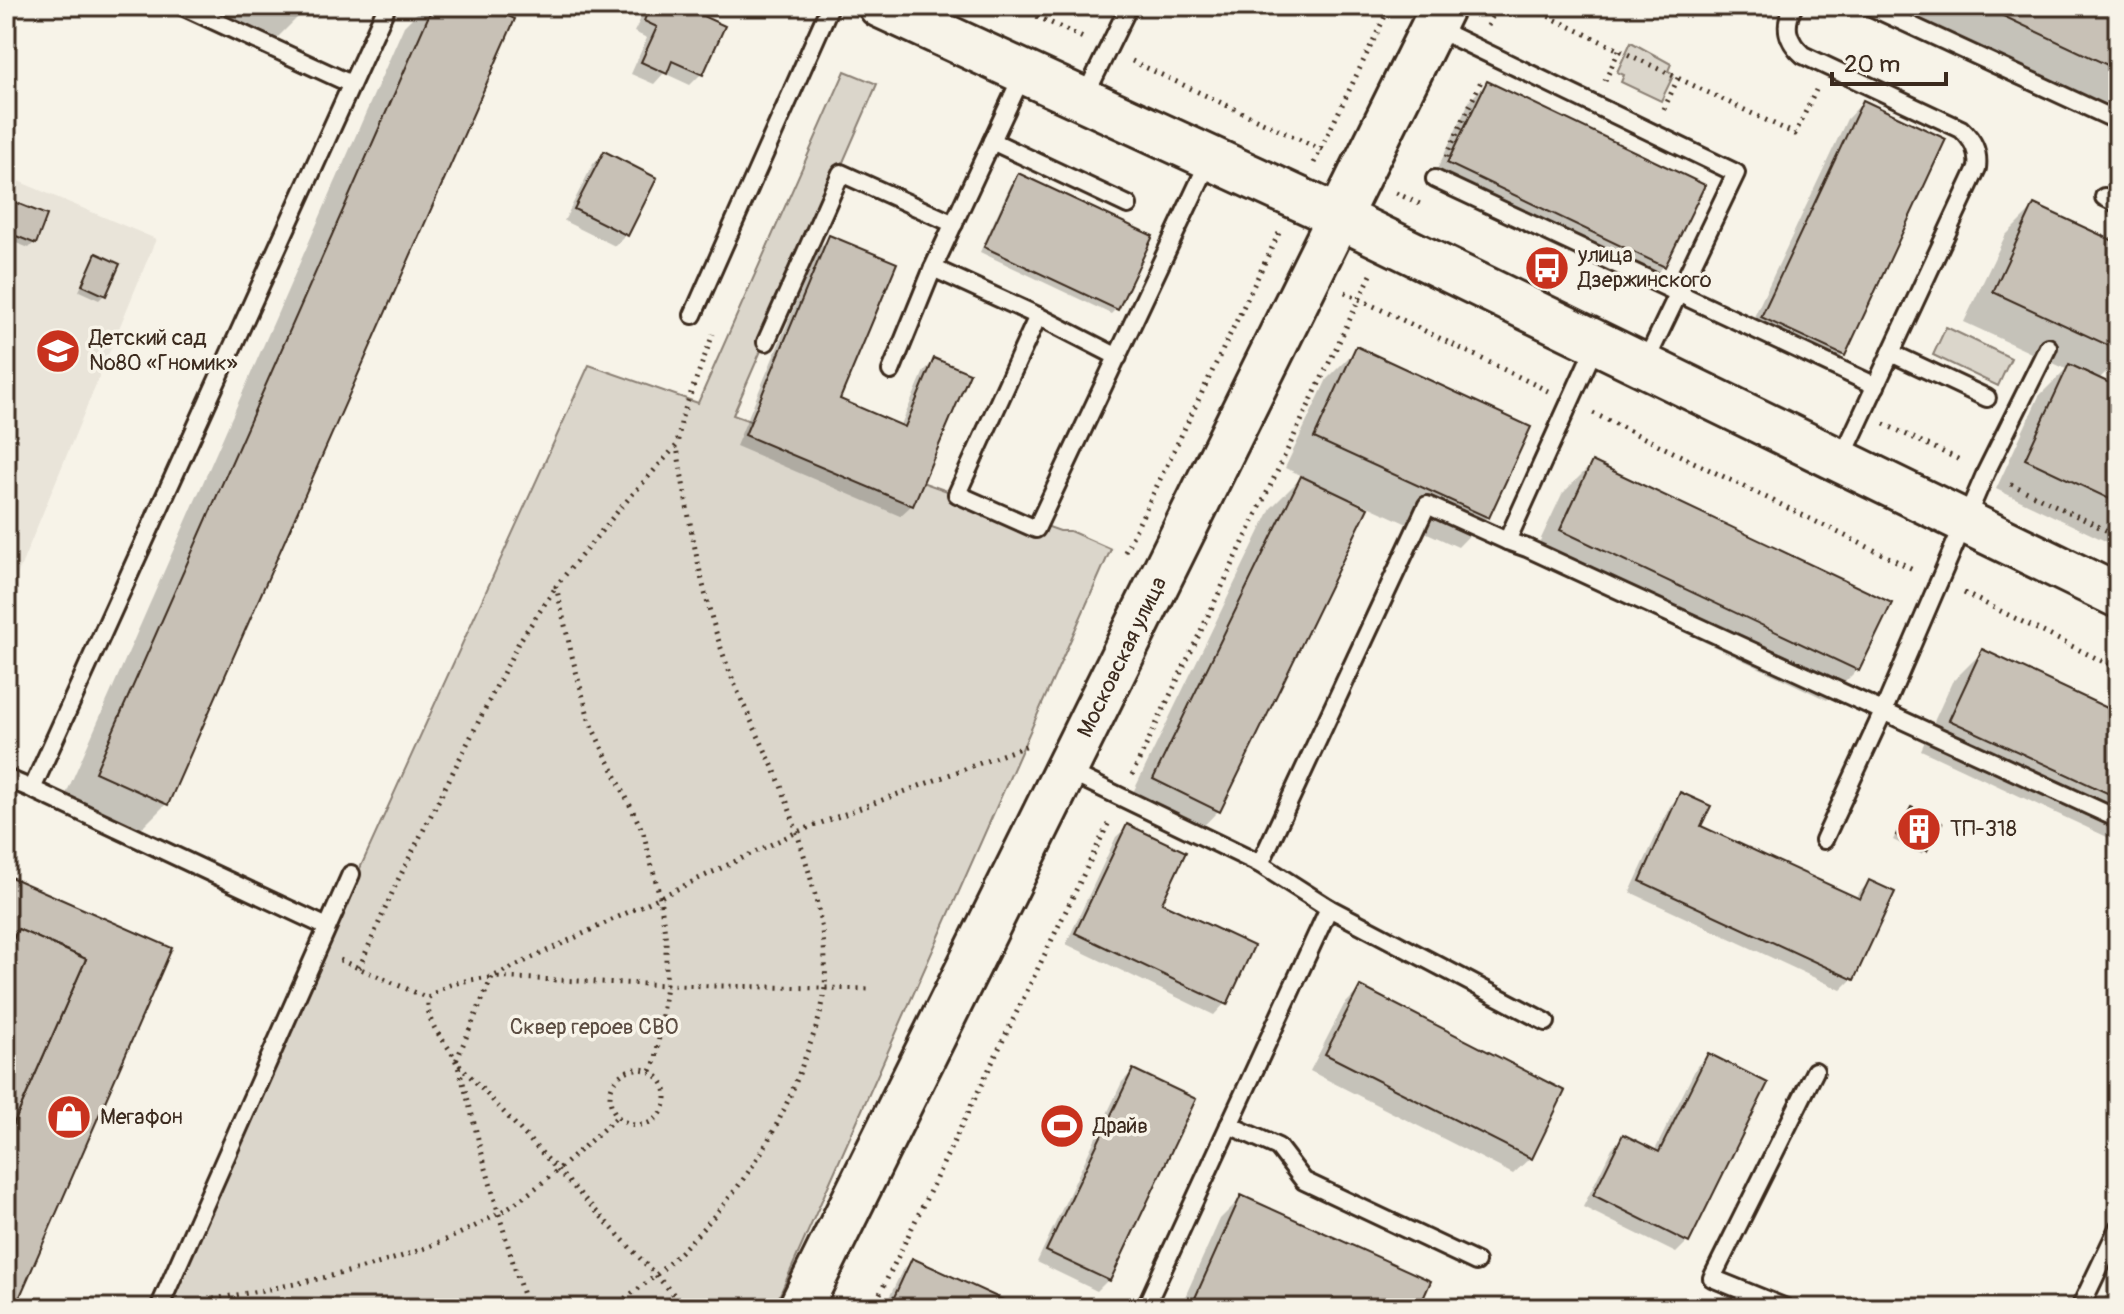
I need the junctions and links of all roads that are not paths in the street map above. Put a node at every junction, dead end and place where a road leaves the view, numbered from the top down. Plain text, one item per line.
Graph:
1 (182, 6) edge
2 (387, 6) edge
3 (830, 6) edge
4 (880, 6) edge
5 (1129, 6) edge
6 (1794, 6) edge
7 (1869, 6) edge
8 (1438, 17) edge
9 (1024, 72) junction
10 (351, 84) junction
11 (1084, 99) junction
12 (2118, 121) edge
13 (992, 141) junction
14 (1211, 157) junction
15 (1435, 179) road end
16 (1128, 205) dead end
17 (1339, 217) junction
18 (954, 224) junction
19 (933, 268) junction
20 (1679, 293) junction
21 (693, 315) dead end
22 (1038, 316) junction
23 (766, 342) dead end
24 (1597, 342) junction
25 (2048, 347) dead end
26 (1891, 353) junction
27 (1118, 357) junction
28 (1645, 365) junction
29 (891, 371) dead end
30 (1876, 386) junction
31 (1987, 398) dead end
32 (1841, 460) junction
33 (1965, 521) junction
34 (1507, 541) junction
35 (2118, 596) edge
36 (1883, 712) junction
37 (1066, 771) junction
38 (6, 778) edge
39 (32, 789) junction
40 (2118, 819) edge
41 (1824, 840) dead end
42 (1260, 864) junction
43 (351, 874) dead end
44 (1329, 908) junction
45 (327, 927) junction
46 (1546, 1022) dead end
47 (1815, 1071) dead end
48 (1229, 1125) junction
49 (2118, 1228) edge
50 (1476, 1262) dead end
51 (159, 1308) edge
52 (800, 1308) edge
53 (1145, 1308) edge
54 (1786, 1308) edge
55 (2080, 1308) edge

1 - 10 lane
2 - 10 lane
3 - 21 lane
4 - 9 street
5 - 11 lane
6 - 26 lane
7 - 12 lane
8 - 17 street, Московская улица
8 - 20 lane
9 - 11 street
9 - 13 lane
10 - 39 lane
11 - 14 street
13 - 16 lane
13 - 18 lane
14 - 17 street
14 - 27 lane
15 - 20 lane
17 - 24 street
17 - 37 street, Московская улица
18 - 19 lane
18 - 23 lane
19 - 22 lane
19 - 29 lane
20 - 28 lane
20 - 30 lane
22 - 27 lane
22 - 27 lane
24 - 28 street
24 - 34 lane
25 - 33 lane
26 - 30 lane
26 - 31 lane
28 - 32 street
30 - 32 lane
32 - 33 street
33 - 35 street
33 - 36 lane
34 - 36 lane
34 - 42 lane
36 - 40 lane
36 - 41 lane
37 - 42 lane
37 - 52 street, Московская улица
38 - 39 lane
39 - 45 lane
42 - 44 lane
43 - 45 lane
44 - 46 lane
44 - 48 lane
45 - 51 lane
47 - 54 lane
48 - 50 lane
48 - 53 lane
49 - 55 lane

